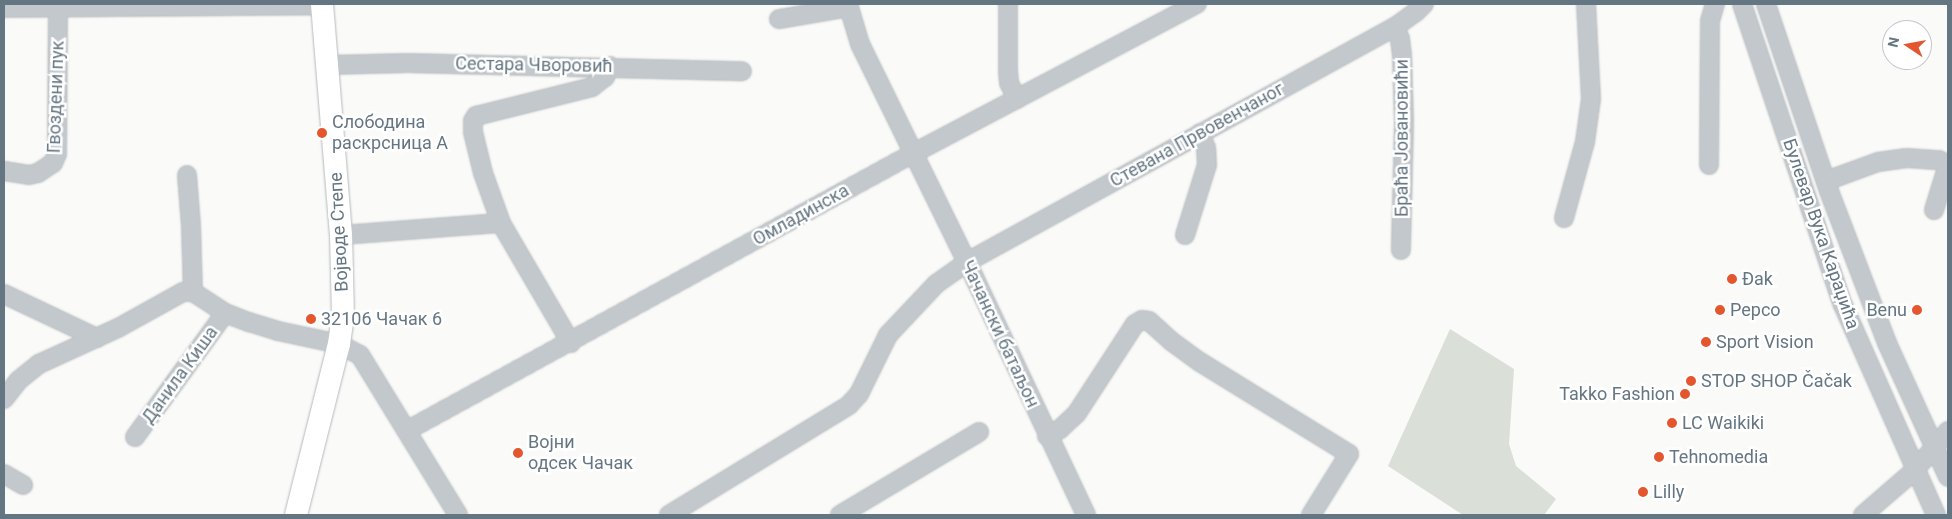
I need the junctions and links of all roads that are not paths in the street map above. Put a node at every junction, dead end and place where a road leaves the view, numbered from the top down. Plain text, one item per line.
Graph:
1 (322, 4) edge
2 (1008, 4) edge
3 (1197, 4) edge
4 (1424, 4) edge
5 (1586, 4) edge
6 (1715, 4) edge
7 (1742, 4) edge
8 (1766, 4) edge
9 (848, 6) edge
10 (58, 7) junction
11 (4, 8) edge
12 (779, 19) dead end
13 (1395, 27) junction
14 (327, 64) junction
15 (610, 66) junction
16 (742, 71) dead end
17 (1017, 99) junction
18 (1200, 133) junction
19 (912, 154) junction
20 (1709, 165) dead end
21 (4, 171) edge
22 (187, 175) dead end
23 (1826, 181) junction
24 (1934, 210) dead end
25 (1564, 218) dead end
26 (501, 223) junction
27 (1185, 234) dead end
28 (341, 235) junction
29 (1401, 250) dead end
30 (967, 262) junction
31 (192, 292) junction
32 (4, 294) edge
33 (225, 313) junction
34 (97, 338) junction
35 (571, 343) junction
36 (339, 344) junction
37 (4, 399) edge
38 (408, 430) junction
39 (1948, 431) edge
40 (979, 432) dead end
41 (1048, 436) junction
42 (135, 438) dead end
43 (1934, 447) junction
44 (1915, 470) junction
45 (4, 474) edge
46 (1948, 477) edge
47 (22, 485) dead end
48 (296, 515) edge
49 (458, 515) edge
50 (669, 515) edge
51 (840, 515) edge
52 (1086, 515) edge
53 (1312, 515) edge
54 (1863, 515) edge
55 (1936, 515) edge

1 - 10 street
1 - 14 main road, Војводе Степе
2 - 17 street
3 - 17 street, Омладинска
4 - 13 street, Стевана Првовенчаног
5 - 25 street
6 - 20 street
7 - 44 street, Булевар Вука Караџића
8 - 23 street, Булевар Вука Караџића
9 - 12 street
9 - 19 street, Чачански батаљон
10 - 11 street
10 - 21 street, Гвоздени пук
13 - 18 street, Стевана Првовенчаног
13 - 29 street, Браћа Јовановићи
14 - 15 street, Сестара Чворовић
14 - 28 main road, Војводе Степе
15 - 16 street, Сестара Чворовић
15 - 26 street
17 - 19 street, Омладинска
18 - 27 street
18 - 30 street, Стевана Првовенчаног
19 - 30 street, Чачански батаљон
19 - 35 street, Омладинска
22 - 31 street
23 - 24 street
23 - 43 street, Булевар Вука Караџића
26 - 28 street
26 - 35 street
28 - 36 main road, Војводе Степе
30 - 41 street, Чачански батаљон
30 - 50 street, Стевана Првовенчаног
31 - 33 street, Данила Киша
31 - 34 street
32 - 34 street
33 - 36 street, Данила Киша
33 - 42 street, Данила Киша
34 - 37 street
35 - 38 street, Омладинска
36 - 38 street, Данила Киша
36 - 48 main road, Војводе Степе
38 - 49 street, Данила Киша
39 - 43 street
40 - 51 street
41 - 52 street, Чачански батаљон
41 - 53 street
43 - 44 street
43 - 46 street, Булевар Вука Караџића
44 - 54 street
44 - 55 street, Булевар Вука Караџића
45 - 47 street

